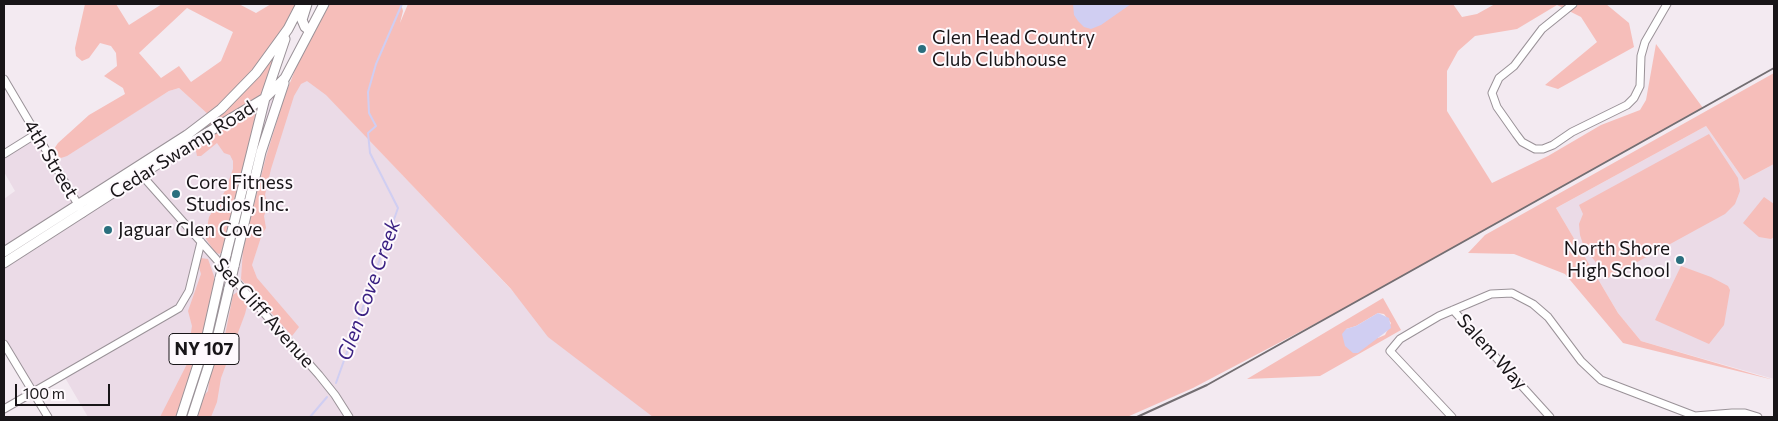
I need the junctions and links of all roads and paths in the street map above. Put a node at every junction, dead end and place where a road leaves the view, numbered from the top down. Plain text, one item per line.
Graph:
1 (301, 4) edge
2 (307, 4) edge
3 (324, 4) edge
4 (1573, 4) edge
5 (1667, 4) edge
6 (288, 29) junction
7 (309, 30) junction
8 (285, 78) junction
9 (4, 80) edge
10 (265, 98) junction
11 (36, 134) junction
12 (4, 154) edge
13 (141, 171) junction
14 (78, 204) junction
15 (83, 212) junction
16 (201, 242) junction
17 (4, 252) edge
18 (4, 263) edge
19 (1453, 310) junction
20 (4, 344) edge
21 (33, 392) junction
22 (4, 409) edge
23 (48, 417) edge
24 (181, 417) edge
25 (192, 417) edge
26 (349, 417) edge
27 (1452, 417) edge
28 (1550, 417) edge
29 (1694, 417) edge
30 (1758, 417) edge

1 - 6 main road, Cedar Swamp Road / NY 107
2 - 7 main road
3 - 7 main road, Cedar Swamp Road / NY 107
4 - 5 street
6 - 10 main road, NY 107
6 - 13 main road, Cedar Swamp Road
7 - 8 main road, Cedar Swamp Road / NY 107
8 - 10 main road, Cedar Swamp Road
8 - 25 main road, NY 107, bridge
9 - 11 street, 4th Street
10 - 13 main road, Cedar Swamp Road
10 - 24 main road, NY 107, bridge
11 - 12 street
11 - 14 street, 4th Street
13 - 14 main road, Cedar Swamp Road
13 - 15 main road, Cedar Swamp Road
13 - 16 street, Sea Cliff Avenue
14 - 15 street, 4th Street
14 - 17 main road, Cedar Swamp Road
15 - 18 main road, Cedar Swamp Road
16 - 21 street
16 - 26 street, Sea Cliff Avenue
19 - 27 street
19 - 28 street, Salem Way
19 - 29 street
20 - 21 street
21 - 22 street
21 - 23 street
29 - 30 street

